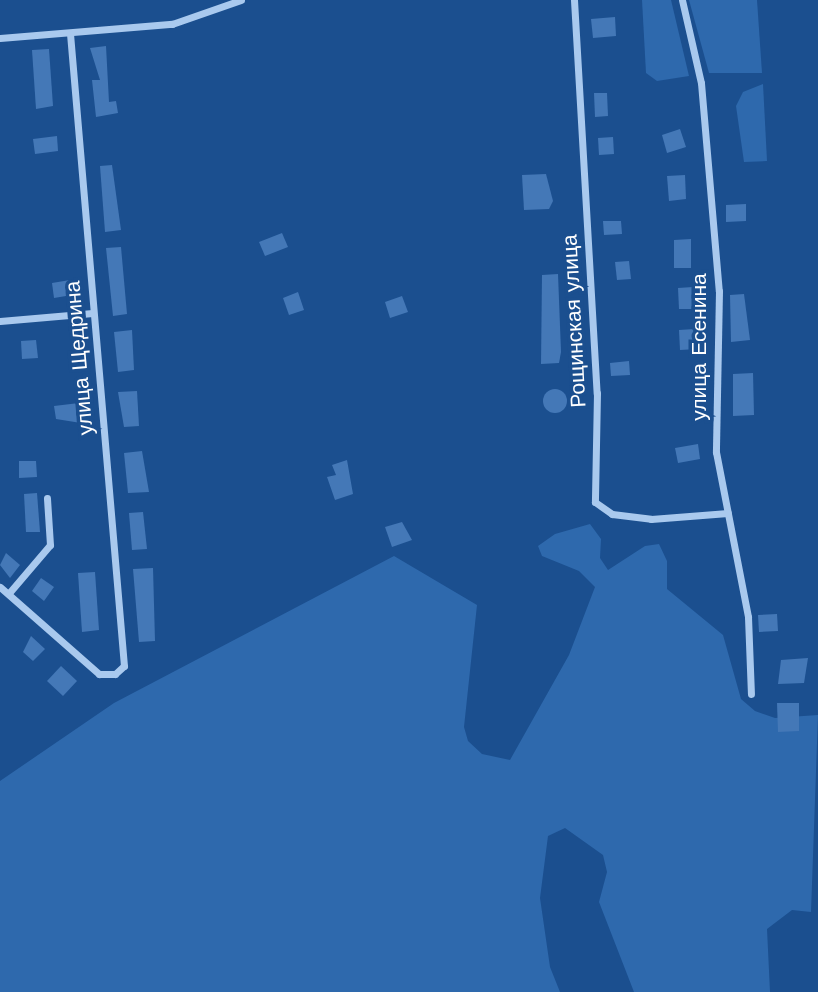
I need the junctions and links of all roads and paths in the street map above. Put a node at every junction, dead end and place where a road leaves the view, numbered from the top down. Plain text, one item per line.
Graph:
1 (241, 0) edge
2 (574, 0) edge
3 (682, 0) edge
4 (70, 34) junction
5 (0, 38) edge
6 (93, 313) junction
7 (0, 321) edge
8 (47, 498) dead end
9 (728, 513) junction
10 (0, 587) edge
11 (9, 593) junction
12 (751, 694) dead end

1 - 4 street
2 - 9 street, Рощинская улица
3 - 9 street, улица Есенина
4 - 5 street
4 - 6 street, улица Щедрина
6 - 7 street
6 - 11 street, улица Щедрина
8 - 11 street
9 - 12 street, улица Есенина
10 - 11 street

